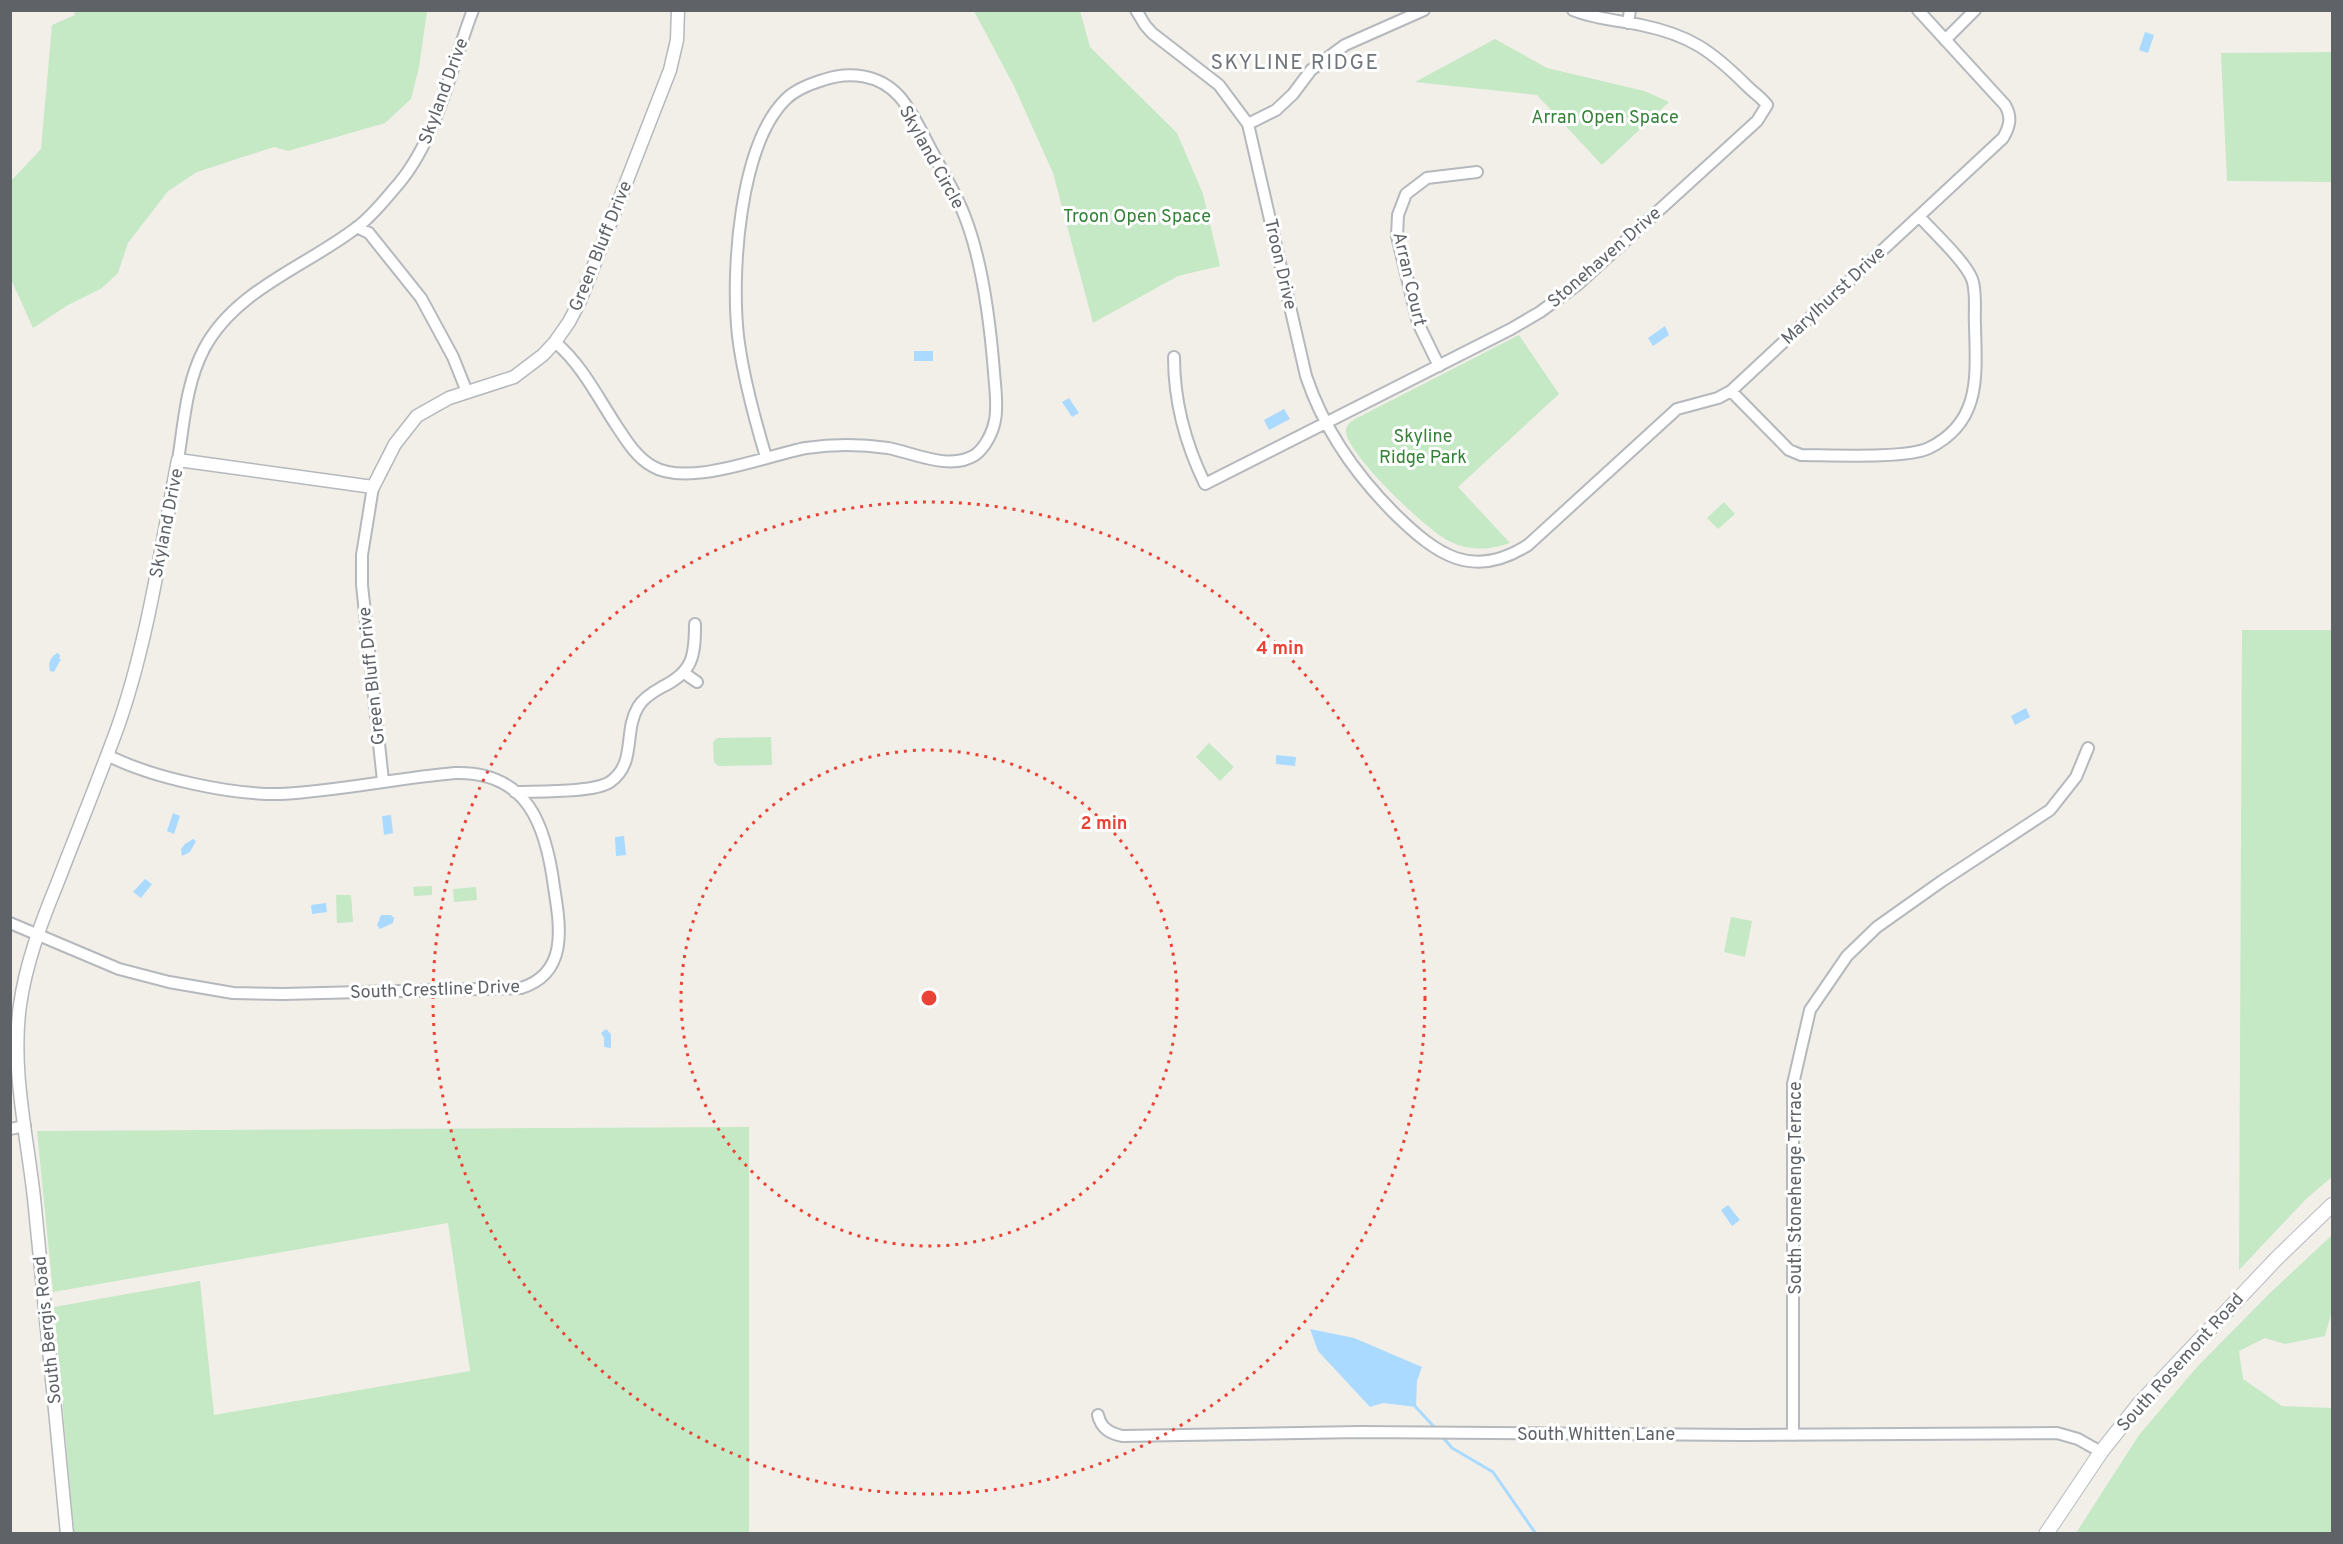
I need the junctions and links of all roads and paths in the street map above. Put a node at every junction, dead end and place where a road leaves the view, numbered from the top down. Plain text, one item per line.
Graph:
1 (473, 10) edge
2 (678, 10) edge
3 (1136, 10) edge
4 (1424, 10) edge
5 (1573, 10) edge
6 (1630, 10) edge
7 (1918, 10) edge
8 (1976, 10) edge
9 (1628, 23) junction
10 (1945, 40) junction
11 (1248, 124) junction
12 (1477, 172) dead end
13 (1919, 216) junction
14 (357, 227) junction
15 (555, 342) junction
16 (1174, 357) dead end
17 (1439, 366) junction
18 (1731, 391) junction
19 (467, 392) junction
20 (1326, 424) junction
21 (766, 457) junction
22 (178, 460) junction
23 (374, 487) junction
24 (1531, 543) joint
25 (695, 624) dead end
26 (684, 673) junction
27 (697, 682) dead end
28 (2088, 748) dead end
29 (107, 755) junction
30 (383, 781) junction
31 (515, 792) junction
32 (10, 923) edge
33 (37, 935) junction
34 (25, 1126) junction
35 (10, 1129) edge
36 (2332, 1205) edge
37 (1098, 1414) dead end
38 (1793, 1435) junction
39 (2101, 1452) junction
40 (67, 1533) edge
41 (2046, 1533) edge

1 - 14 street, Skyland Drive
2 - 15 street, Green Bluff Drive
3 - 11 street, Troon Drive
4 - 11 street
5 - 9 street, Stonehaven Drive
6 - 9 street
7 - 10 street, Marylhurst Drive
8 - 10 street
9 - 17 street, Stonehaven Drive
10 - 13 street, Marylhurst Drive
11 - 20 street, Troon Drive
12 - 17 street, Arran Court
13 - 18 street, Marylhurst Drive
13 - 18 street
14 - 19 street
14 - 22 street, Skyland Drive
15 - 19 street, Green Bluff Drive
15 - 21 street, Skyland Circle
16 - 20 street, Stonehaven Drive
17 - 20 street, Stonehaven Drive
18 - 24 street, Marylhurst Drive
19 - 23 street, Green Bluff Drive
20 - 24 street, Troon Drive
21 - 21 street, Skyland Circle
22 - 23 street
22 - 29 street, Skyland Drive
23 - 30 street, Green Bluff Drive
25 - 26 street
26 - 27 street
26 - 31 street
28 - 38 street, South Stonehenge Terrace
29 - 30 street, South Crestline Drive
29 - 33 street, Skyland Drive
30 - 31 street, South Crestline Drive
31 - 33 street, South Crestline Drive
32 - 33 street, South Crestline Drive
33 - 34 street, Skyland Drive
34 - 35 street
34 - 40 street, South Bergis Road
36 - 39 main road, South Rosemont Road
37 - 38 street, South Whitten Lane
38 - 39 street, South Whitten Lane
39 - 41 main road, South Rosemont Road

